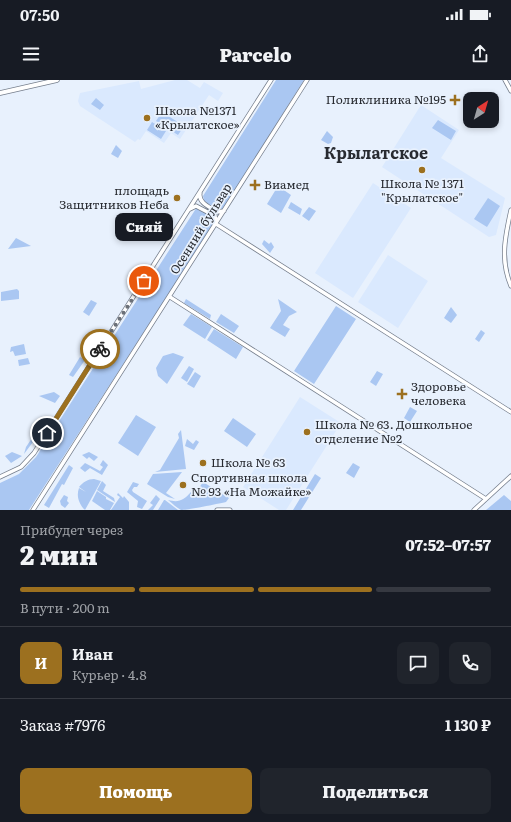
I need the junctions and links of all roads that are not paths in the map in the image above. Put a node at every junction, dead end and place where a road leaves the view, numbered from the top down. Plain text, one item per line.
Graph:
1 (58, 80) edge
2 (271, 80) edge
3 (307, 80) edge
4 (505, 80) edge
5 (511, 91) edge
6 (0, 93) edge
7 (202, 190) junction
8 (225, 209) junction
9 (188, 210) junction
10 (511, 210) edge
11 (216, 224) junction
12 (511, 286) edge
13 (170, 297) junction
14 (511, 412) edge
15 (511, 476) edge
16 (0, 477) edge
17 (486, 499) junction
18 (33, 510) edge
19 (217, 510) edge
20 (230, 510) edge
21 (474, 510) edge

1 - 6 main road
2 - 7 street, Осенний бульвар
3 - 8 street, Осенний бульвар
4 - 5 street
7 - 8 street
7 - 9 street, Осенний бульвар
8 - 11 street, Осенний бульвар
9 - 11 street
9 - 16 street, Осенний бульвар
10 - 12 street
11 - 13 street, Осенний бульвар
11 - 14 street
13 - 17 street
13 - 18 street, Осенний бульвар
15 - 17 street
17 - 21 street
19 - 20 street

